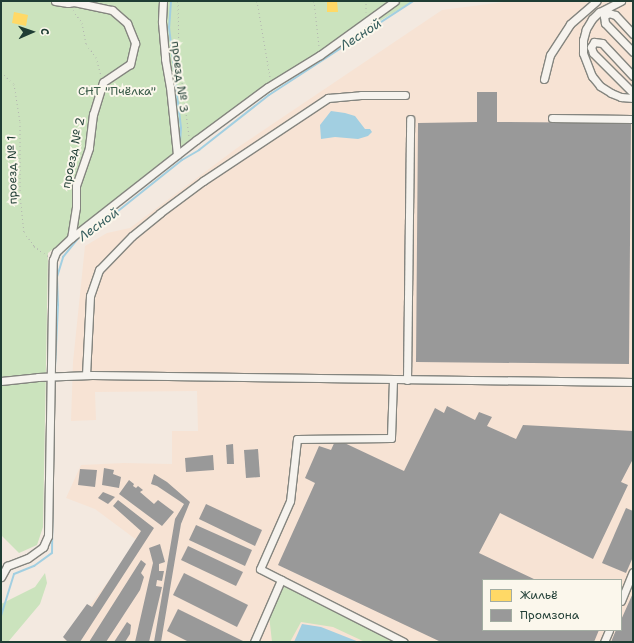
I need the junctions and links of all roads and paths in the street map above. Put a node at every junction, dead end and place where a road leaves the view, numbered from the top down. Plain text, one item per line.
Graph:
1 (55, 1) edge
2 (163, 1) edge
3 (178, 1) edge
4 (257, 1) edge
5 (314, 1) edge
6 (366, 1) edge
7 (395, 1) edge
8 (596, 1) edge
9 (621, 1) edge
10 (72, 2) edge
11 (366, 21) junction
12 (633, 34) edge
13 (633, 52) edge
14 (320, 54) junction
15 (1, 72) edge
16 (633, 76) edge
17 (544, 79) dead end
18 (103, 82) junction
19 (271, 85) junction
20 (633, 92) edge
21 (405, 95) dead end
22 (633, 98) edge
23 (552, 118) dead end
24 (410, 119) dead end
25 (631, 119) dead end
26 (191, 144) junction
27 (176, 155) junction
28 (70, 238) junction
29 (53, 260) junction
30 (86, 375) junction
31 (51, 377) junction
32 (393, 380) junction
33 (407, 380) junction
34 (1, 381) edge
35 (633, 382) edge
36 (633, 572) edge
37 (1, 577) edge
38 (281, 580) junction
39 (622, 599) edge
40 (609, 631) edge
41 (254, 642) edge
42 (404, 642) edge
43 (604, 642) edge

1 - 10 street
2 - 27 street, проезд № 3
3 - 26 path
4 - 19 path
5 - 14 path
6 - 11 path
7 - 11 street
8 - 17 street
9 - 22 street
10 - 18 path
10 - 18 street
11 - 14 street
12 - 13 street
14 - 19 street
15 - 29 path, проезд № 1
16 - 20 street
18 - 28 street, проезд № 2
19 - 26 street
21 - 30 street
23 - 25 street
24 - 33 street
26 - 27 street
27 - 28 street
28 - 29 street
29 - 31 street
30 - 31 street
30 - 32 street
31 - 34 street
31 - 37 street
32 - 33 street
32 - 38 street
33 - 35 street
36 - 39 street
38 - 41 street
38 - 42 street
40 - 43 street

